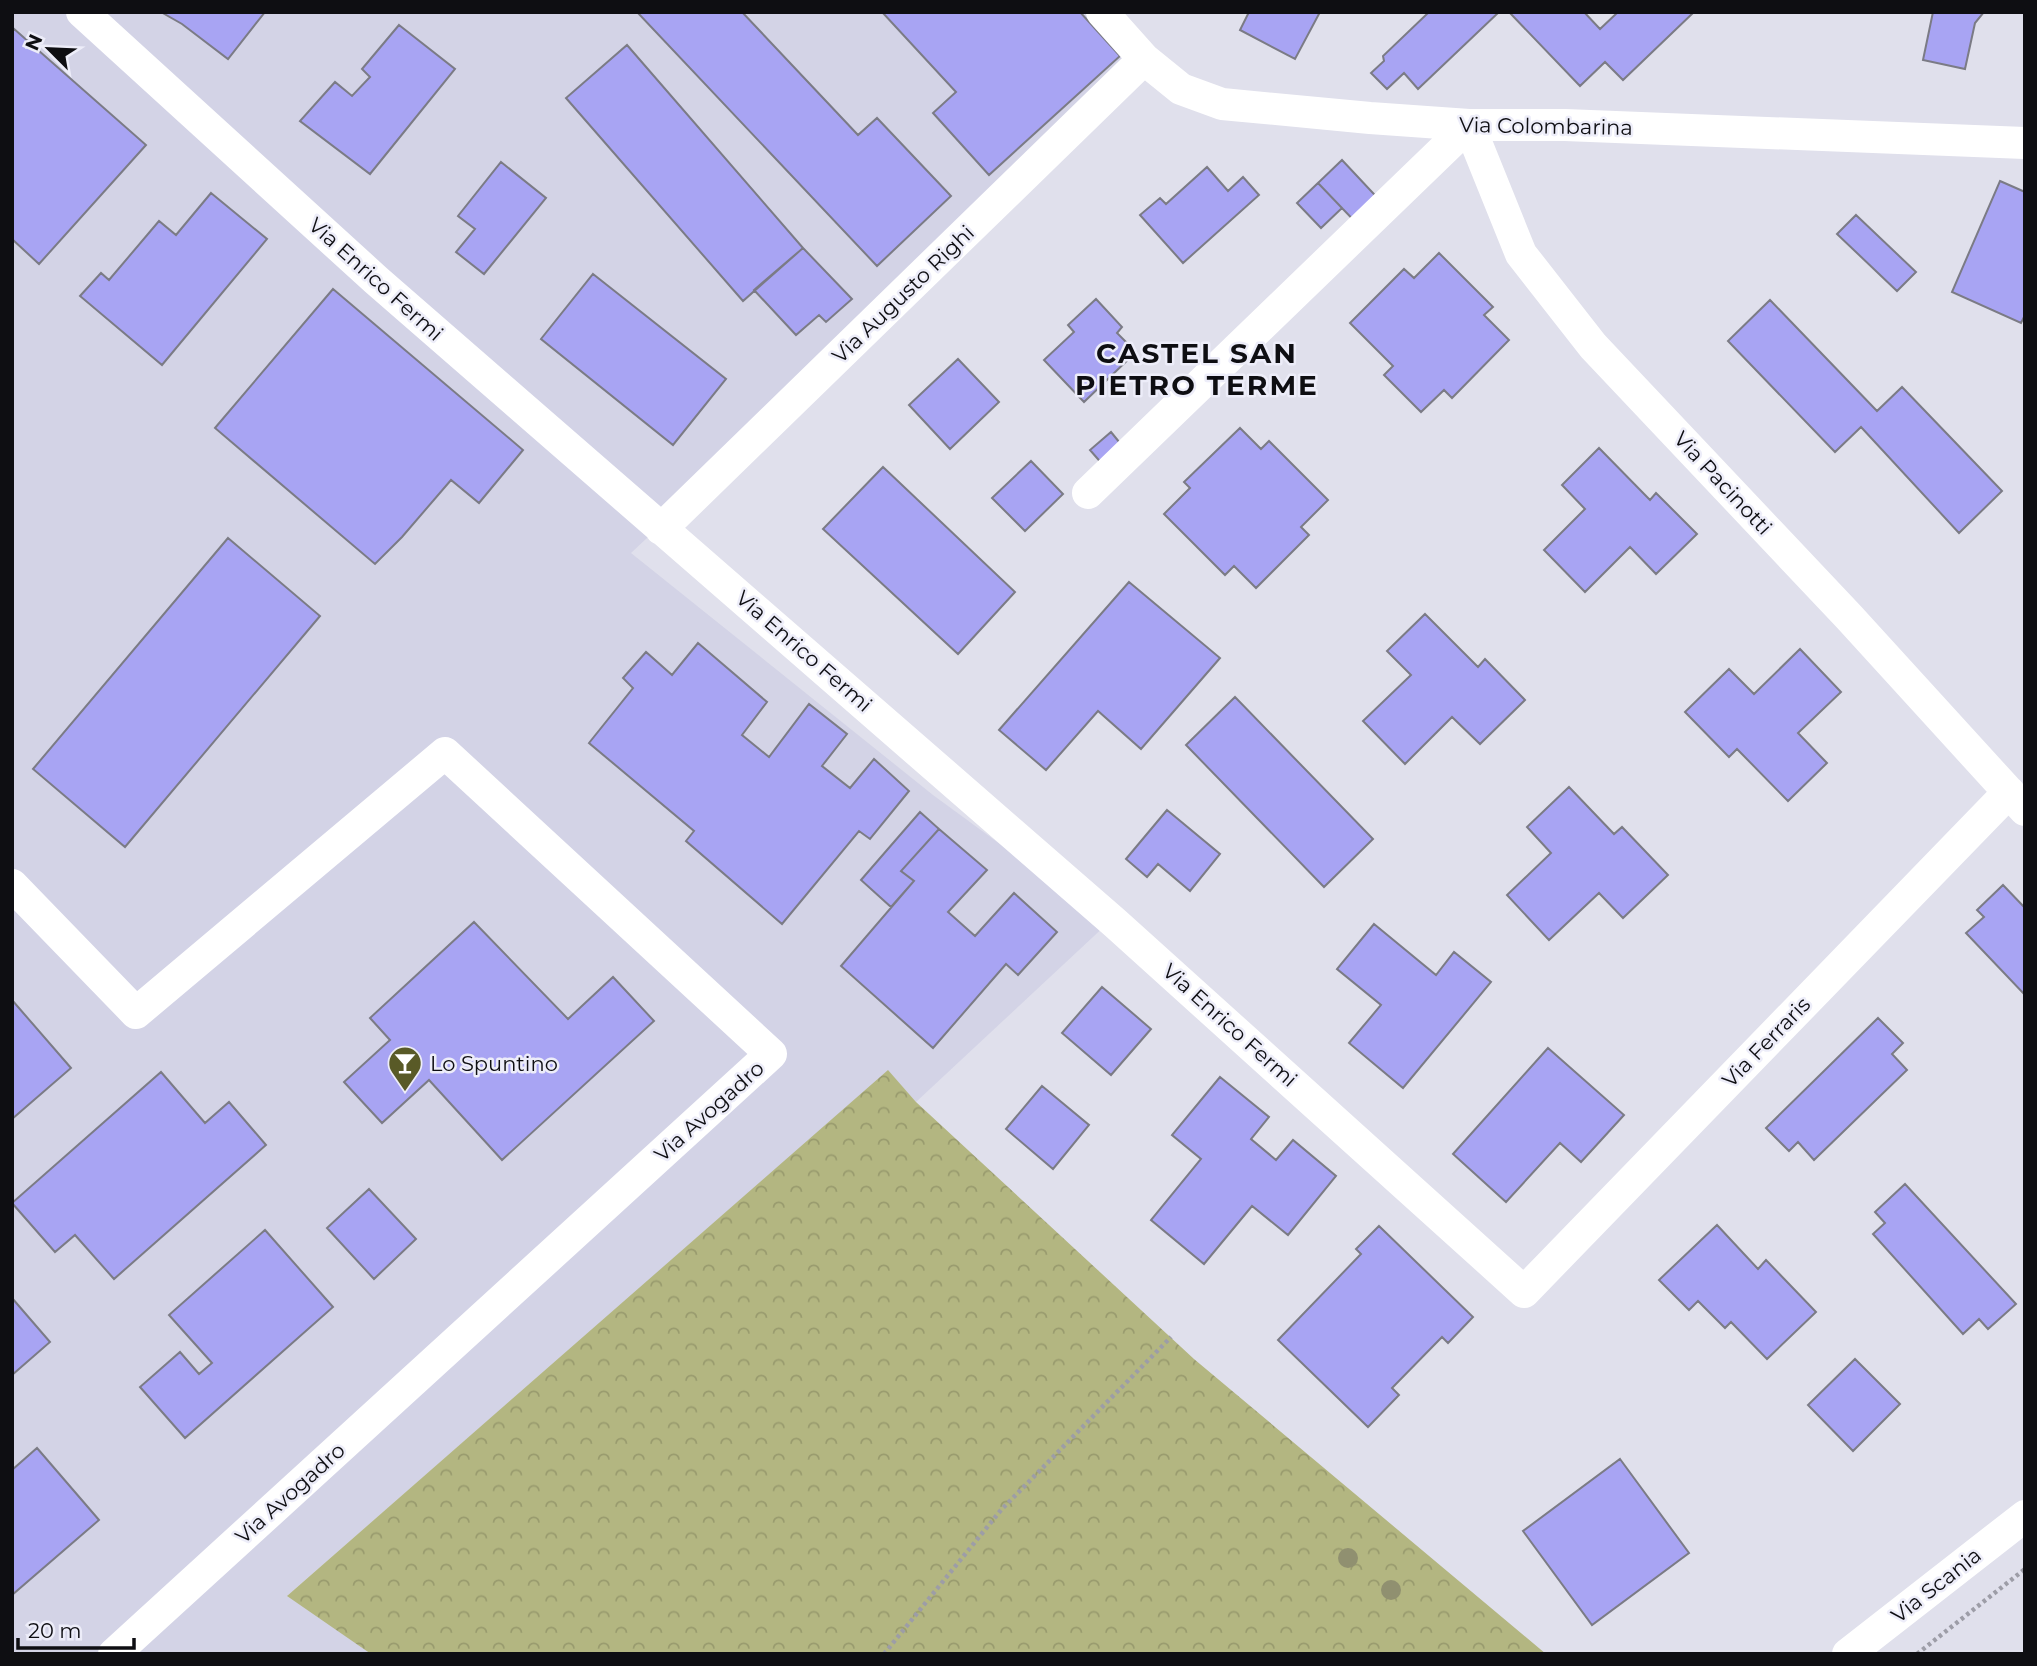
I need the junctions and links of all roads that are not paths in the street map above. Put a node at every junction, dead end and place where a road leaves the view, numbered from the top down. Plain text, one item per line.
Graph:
1 (82, 12) edge
2 (1102, 12) edge
3 (1144, 59) junction
4 (1469, 125) junction
5 (2025, 143) edge
6 (1088, 493) dead end
7 (661, 529) junction
8 (2017, 801) edge
9 (12, 885) edge
10 (1524, 1292) joint
11 (2025, 1516) edge
12 (114, 1654) edge
13 (1847, 1654) edge

1 - 7 street, Via Enrico Fermi
2 - 3 street, Via Colombarina
3 - 4 street, Via Colombarina
3 - 7 street, Via Augusto Righi
4 - 5 street, Via Colombarina
4 - 6 street
4 - 8 street, Via Pacinotti
7 - 10 street, Via Enrico Fermi
8 - 10 street, Via Ferraris
9 - 12 street, Via Avogadro
11 - 13 street, Via Scania

